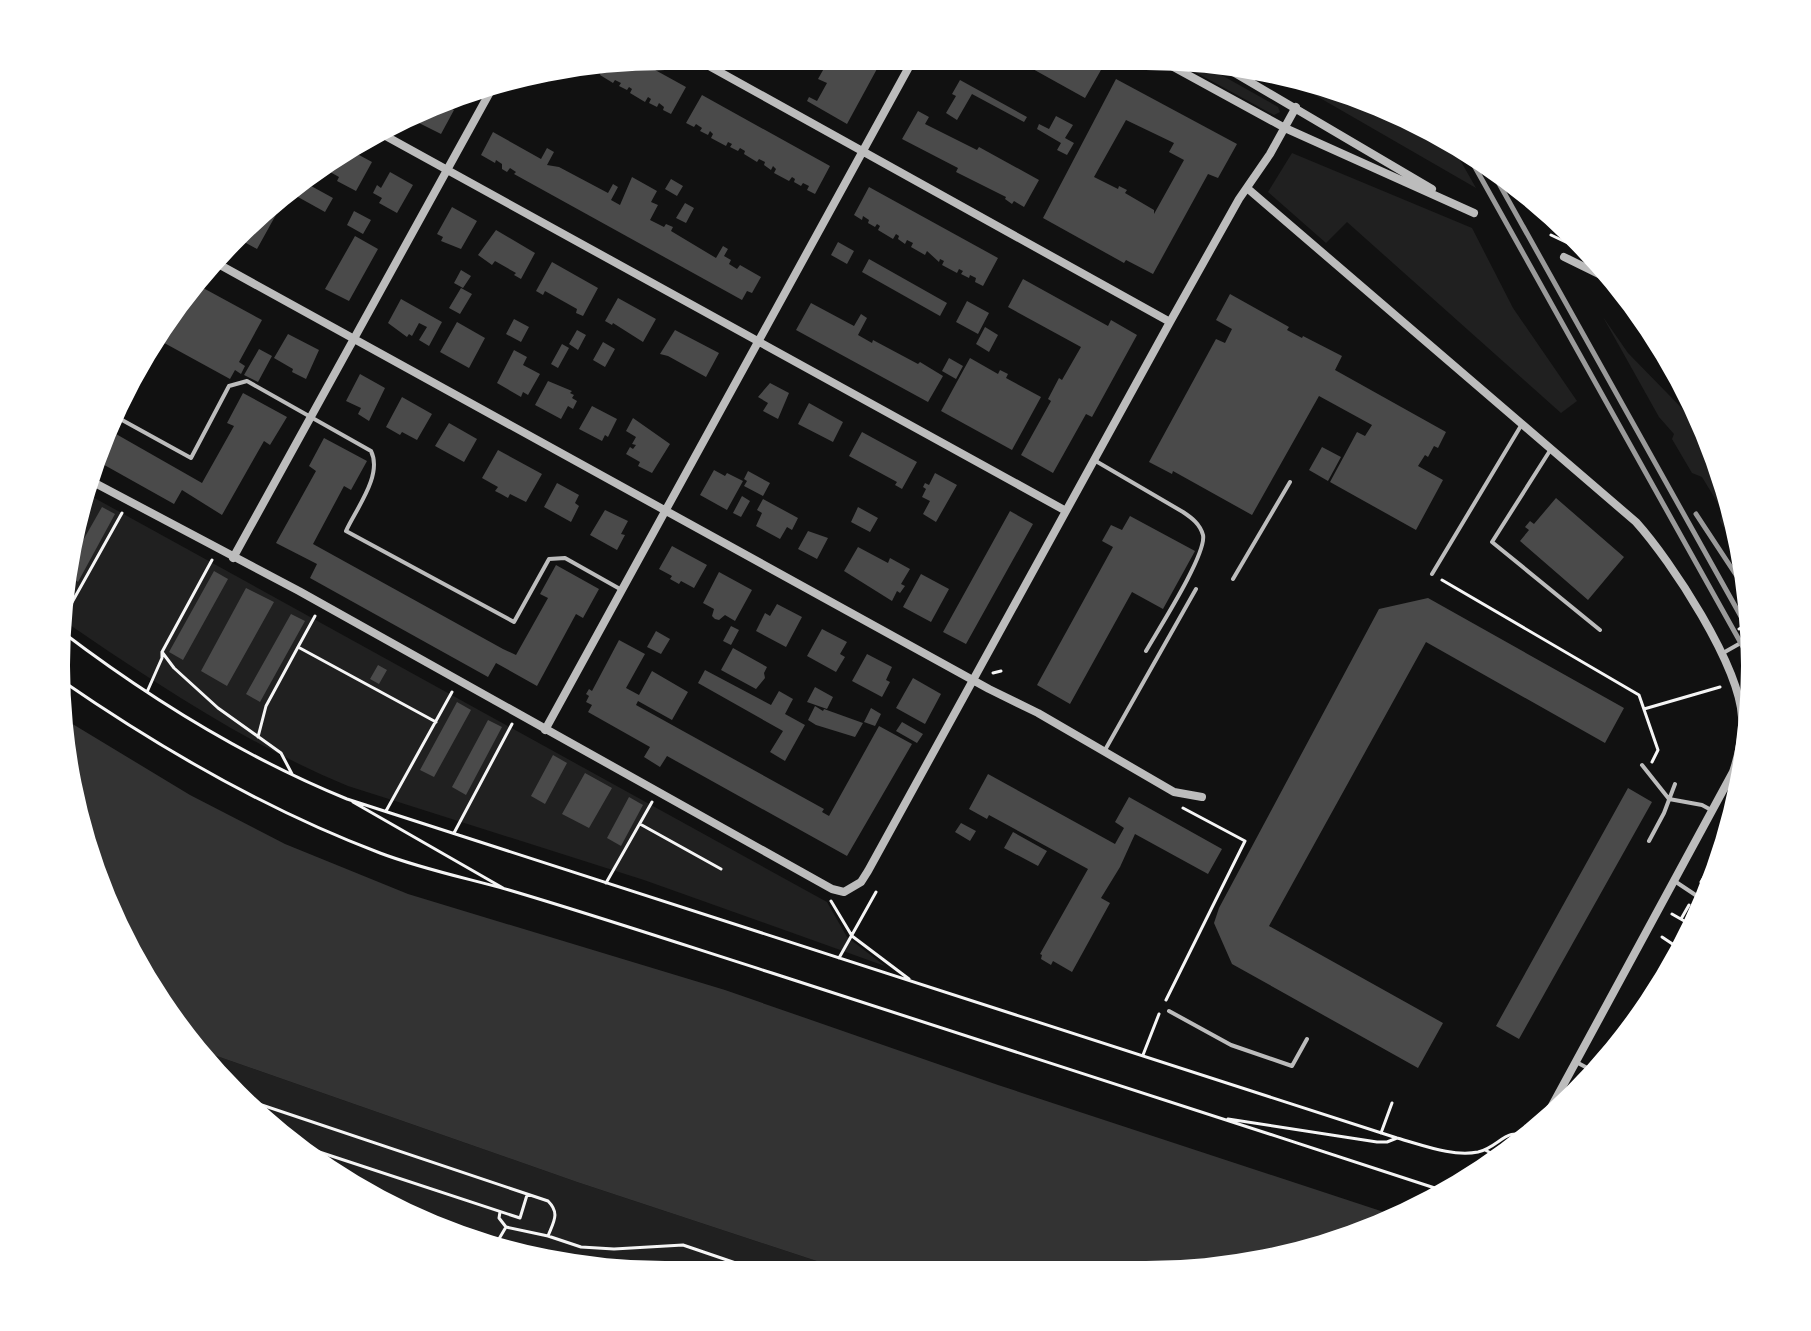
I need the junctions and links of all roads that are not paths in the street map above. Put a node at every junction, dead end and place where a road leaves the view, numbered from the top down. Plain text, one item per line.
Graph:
1 (716, 70) edge
2 (907, 70) edge
3 (1181, 71) edge
4 (1245, 78) edge
5 (487, 98) edge
6 (1296, 107) junction
7 (1285, 128) junction
8 (389, 138) edge
9 (864, 151) junction
10 (447, 170) junction
11 (1247, 188) junction
12 (1463, 208) junction
13 (1474, 213) dead end
14 (1564, 257) dead end
15 (224, 267) edge
16 (1590, 270) edge
17 (1170, 322) junction
18 (354, 338) junction
19 (759, 342) junction
20 (309, 417) junction
21 (123, 420) edge
22 (1522, 424) junction
23 (1551, 449) junction
24 (1094, 460) junction
25 (1290, 482) dead end
26 (98, 485) edge
27 (666, 510) junction
28 (1066, 511) junction
29 (233, 558) junction
30 (1432, 574) road end
31 (1233, 579) dead end
32 (1196, 589) dead end
33 (622, 590) junction
34 (1600, 630) dead end
35 (1740, 643) edge
36 (1146, 651) dead end
37 (1721, 654) junction
38 (972, 678) junction
39 (1740, 701) edge
40 (545, 730) junction
41 (1104, 752) junction
42 (1642, 765) dead end
43 (1731, 776) edge
44 (1675, 784) dead end
45 (1202, 797) dead end
46 (1669, 799) junction
47 (1713, 811) junction
48 (1649, 841) dead end
49 (1675, 882) junction
50 (1695, 895) edge
51 (1169, 1011) dead end
52 (1307, 1039) dead end
53 (1576, 1062) junction
54 (1585, 1067) edge
55 (1562, 1088) joint
56 (1558, 1095) edge

1 - 9 street
2 - 9 street
3 - 7 street
4 - 6 street
5 - 10 street
6 - 7 street
6 - 12 street
7 - 11 street
7 - 12 street
8 - 10 street
9 - 17 street
9 - 19 street
10 - 18 street
10 - 19 street
11 - 17 street
11 - 22 street
12 - 13 street
14 - 16 street
15 - 18 street
17 - 24 street
18 - 20 street
18 - 27 street
19 - 27 street
19 - 28 street
20 - 21 lane
20 - 29 street
20 - 33 lane
22 - 23 street
22 - 30 lane
23 - 34 lane
23 - 37 street
24 - 28 street
24 - 36 lane
25 - 31 lane
26 - 29 street
27 - 33 street
27 - 38 street
28 - 38 street
29 - 40 street
32 - 41 lane
33 - 40 street
35 - 37 lane
37 - 39 street
38 - 40 street
38 - 41 street
41 - 45 street
42 - 46 lane
43 - 47 street
44 - 46 lane
46 - 47 lane
46 - 48 lane
47 - 49 street
49 - 50 lane
49 - 53 street
51 - 52 lane
53 - 54 lane
53 - 55 street
55 - 56 street

